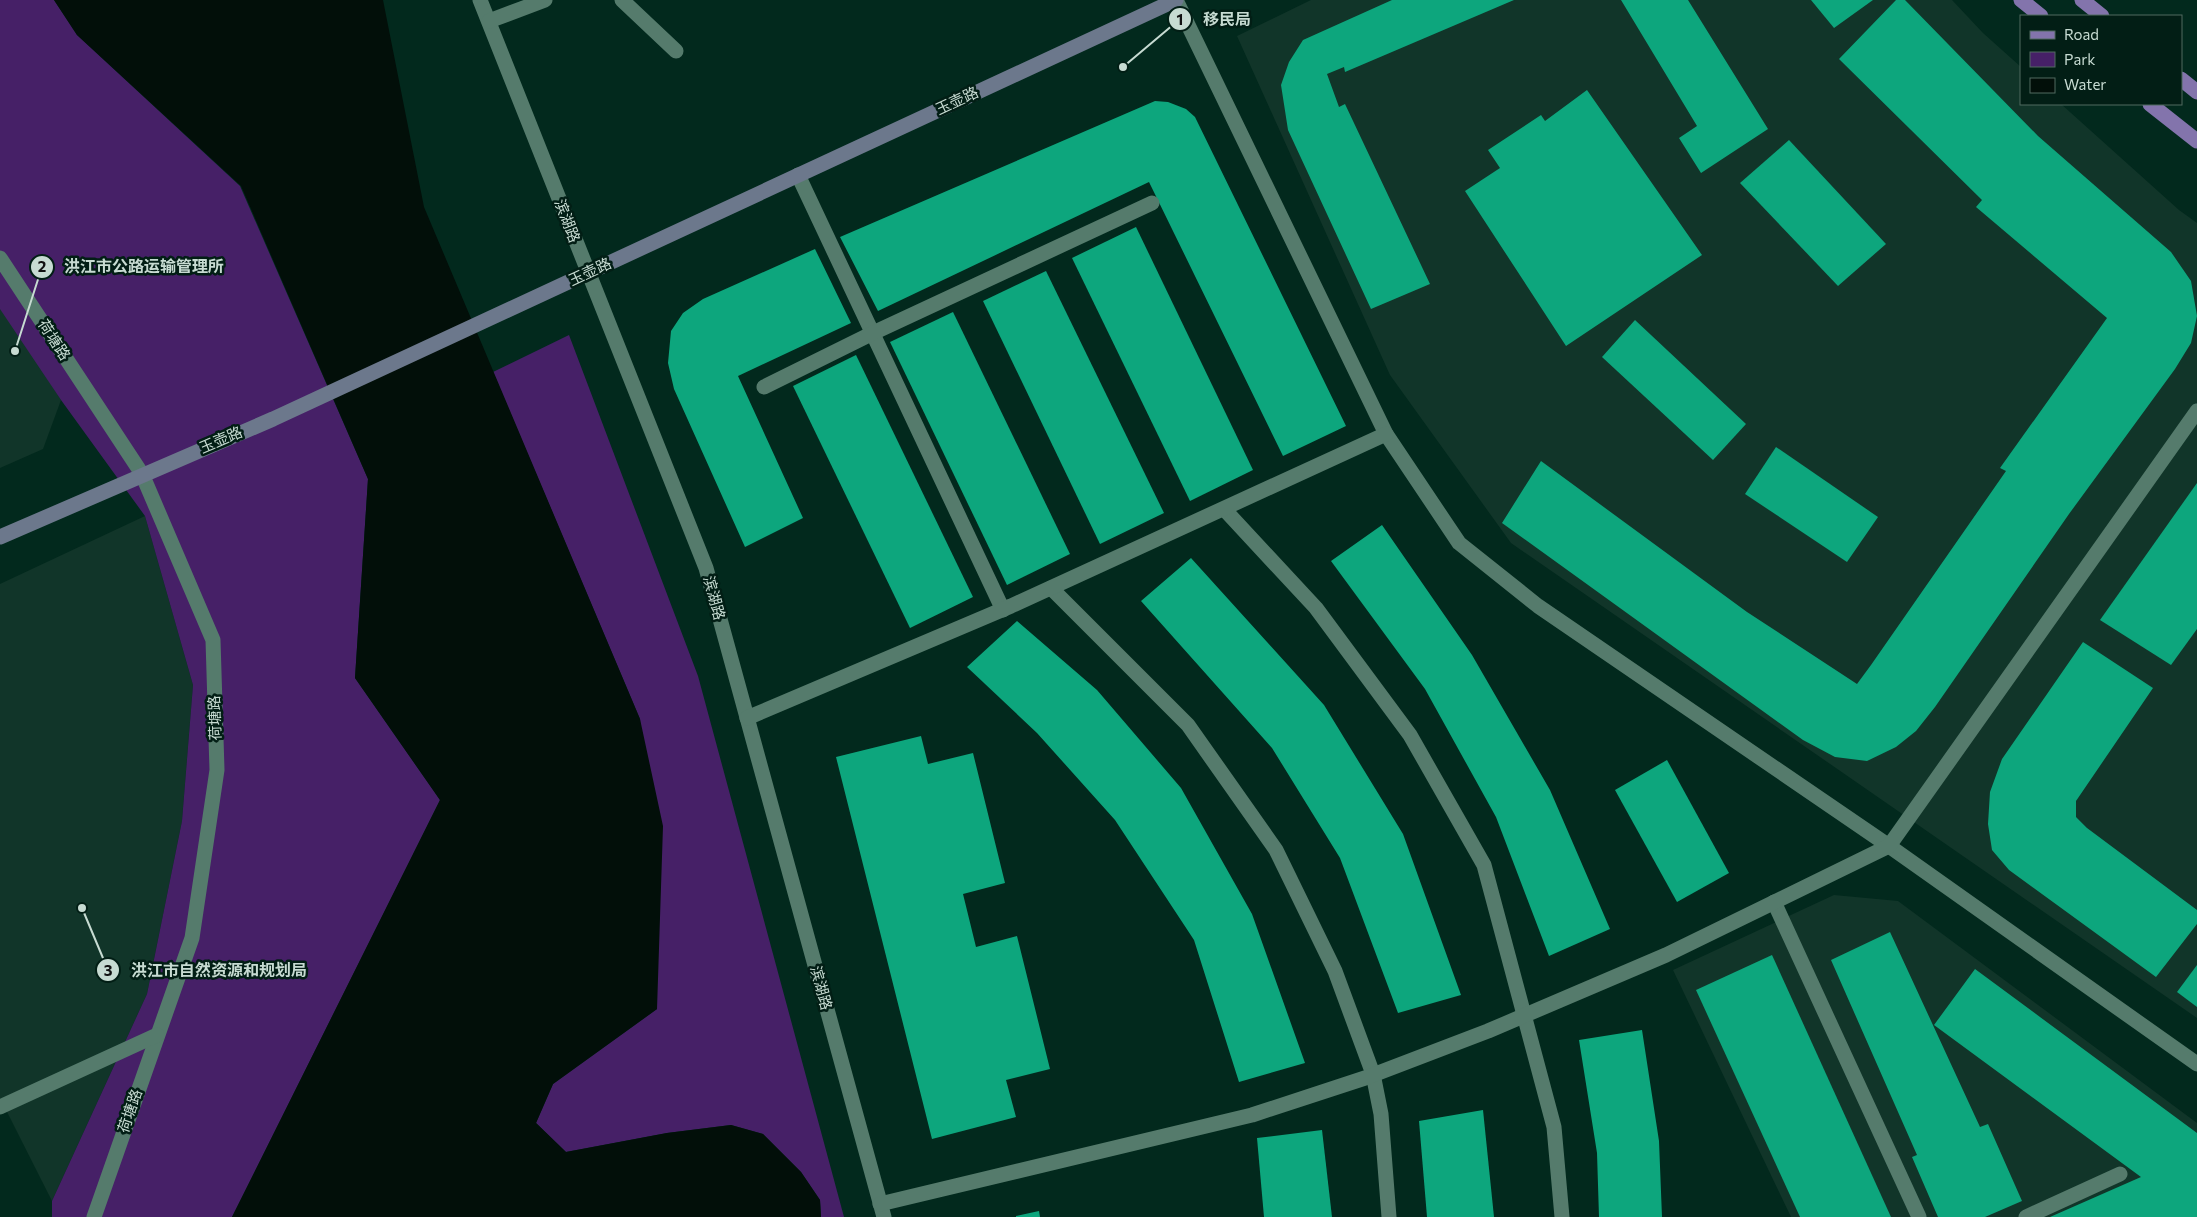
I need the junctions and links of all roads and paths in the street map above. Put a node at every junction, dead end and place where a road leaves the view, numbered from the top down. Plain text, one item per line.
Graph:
1 (480, 0) edge
2 (544, 0) edge
3 (622, 0) edge
4 (1176, 0) edge
5 (2021, 0) edge
6 (2082, 0) edge
7 (2040, 15) edge
8 (2101, 15) edge
9 (489, 21) junction
10 (676, 52) dead end
11 (2182, 80) edge
12 (2197, 92) edge
13 (2151, 105) edge
14 (2197, 141) edge
15 (798, 175) junction
16 (1152, 203) dead end
17 (0, 258) edge
18 (588, 273) junction
19 (873, 334) junction
20 (764, 387) dead end
21 (2197, 411) edge
22 (1386, 434) junction
23 (142, 474) junction
24 (1224, 509) junction
25 (0, 537) edge
26 (1050, 588) junction
27 (1003, 610) junction
28 (747, 718) junction
29 (1889, 846) junction
30 (1774, 902) junction
31 (1526, 1015) junction
32 (157, 1034) junction
33 (2197, 1064) edge
34 (1373, 1074) junction
35 (0, 1107) edge
36 (2120, 1174) dead end
37 (882, 1211) edge
38 (94, 1217) edge
39 (1389, 1217) edge
40 (1562, 1217) edge
41 (1919, 1217) edge
42 (2026, 1217) edge

1 - 9 street, 滨湖路
2 - 9 street
3 - 10 street
4 - 15 street, 玉壶路
4 - 22 street
5 - 7 main road
6 - 8 main road
9 - 18 street, 滨湖路
11 - 12 main road
13 - 14 main road
15 - 18 street, 玉壶路
15 - 19 street
16 - 19 street
17 - 23 street, 荷塘路
18 - 23 street, 玉壶路
18 - 28 street, 滨湖路
19 - 20 street
19 - 27 street
21 - 29 street
22 - 24 street
22 - 29 street
23 - 25 street, 玉壶路
23 - 32 street, 荷塘路
24 - 26 street
24 - 31 street
26 - 27 street
26 - 34 street
27 - 28 street
28 - 37 street, 滨湖路
29 - 30 street
29 - 33 street
30 - 31 street
30 - 41 street
31 - 34 street
31 - 40 street
32 - 35 street
32 - 38 street, 荷塘路
34 - 37 street
34 - 39 street
36 - 42 street

